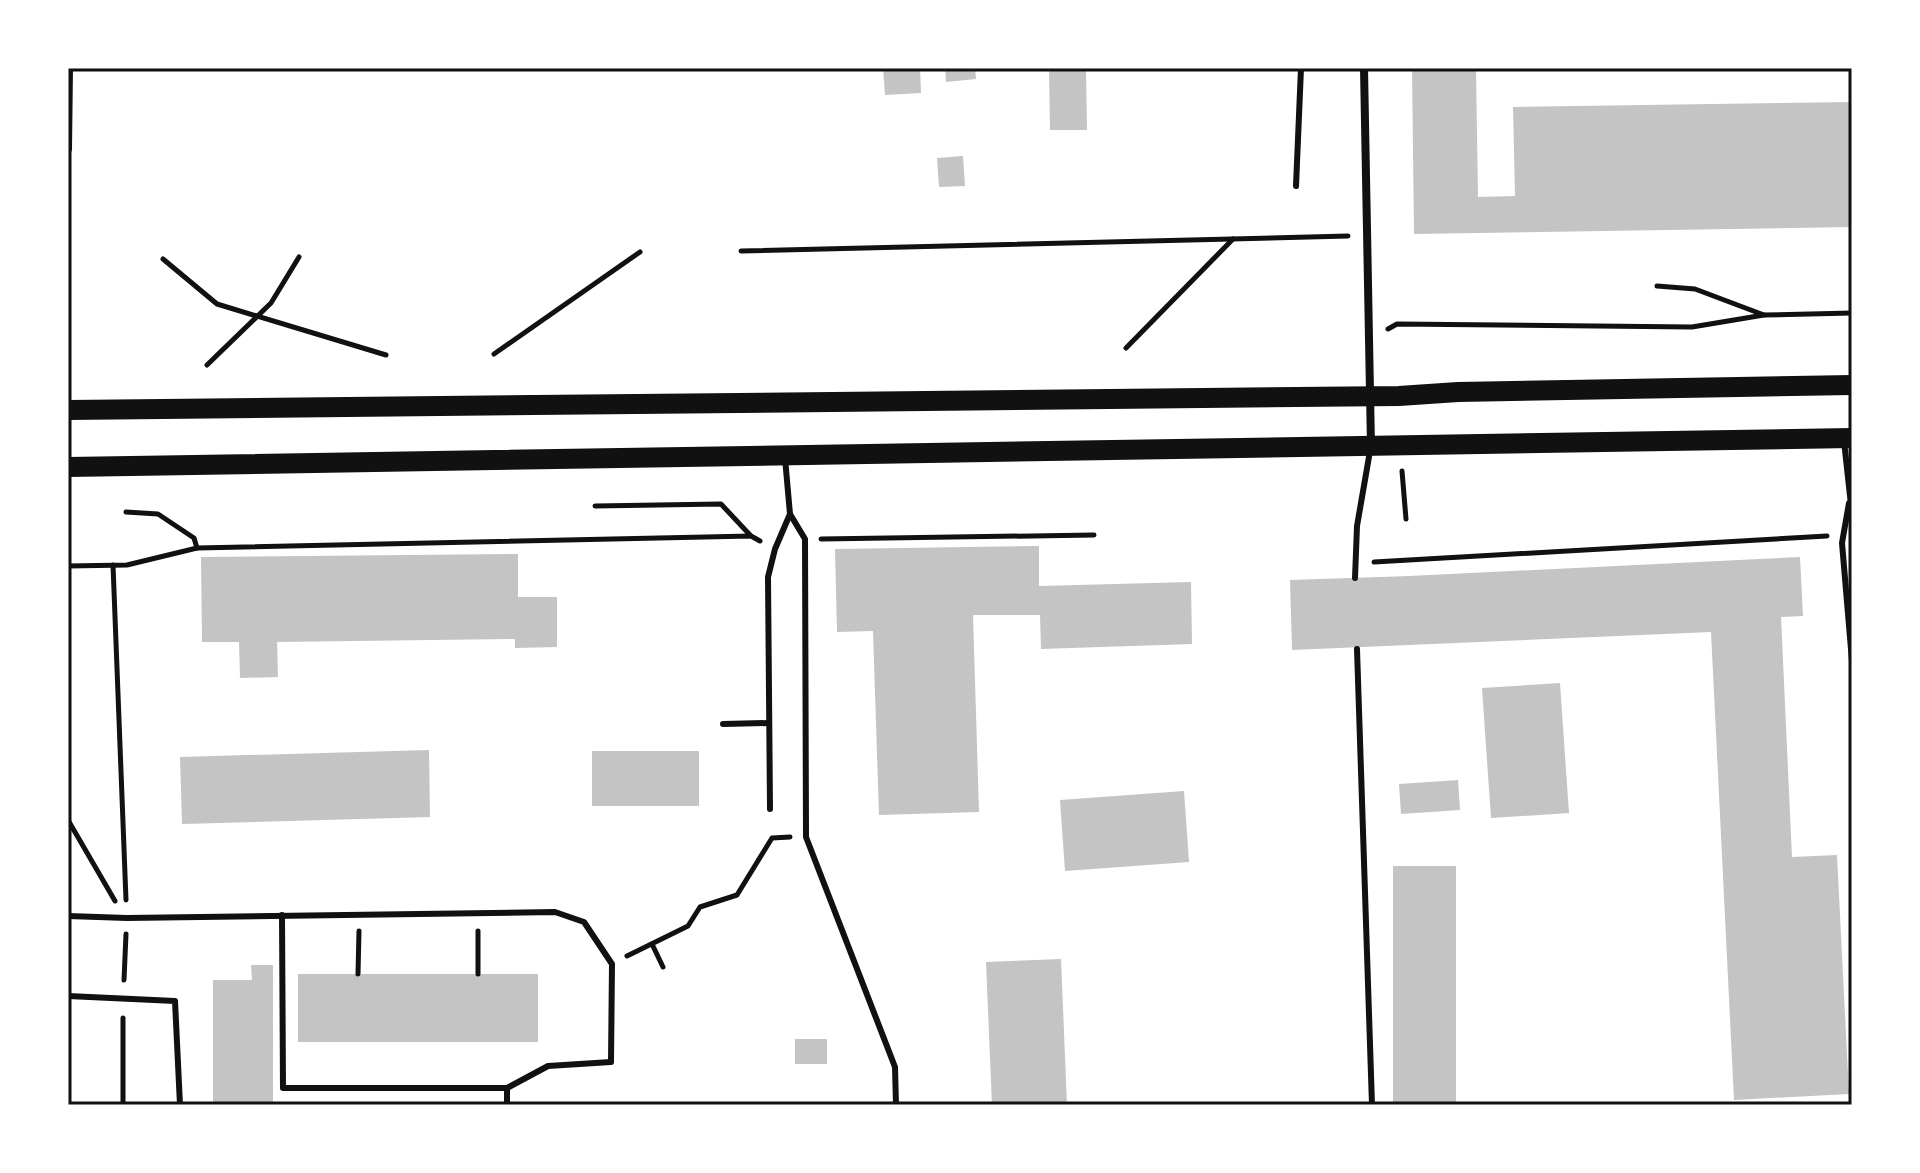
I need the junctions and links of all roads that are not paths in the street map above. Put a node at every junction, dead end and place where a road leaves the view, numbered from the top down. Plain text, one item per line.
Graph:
1 (69, 68) edge
2 (1301, 68) edge
3 (1364, 68) edge
4 (68, 149) edge
5 (1296, 186) dead end
6 (1852, 385) edge
7 (1370, 395) junction
8 (68, 410) edge
9 (1848, 438) edge
10 (1371, 447) junction
11 (785, 454) junction
12 (68, 467) edge
13 (1850, 505) edge
14 (790, 514) junction
15 (1355, 578) dead end
16 (1357, 649) dead end
17 (1852, 661) edge
18 (769, 723) junction
19 (723, 724) dead end
20 (770, 809) dead end
21 (282, 915) junction
22 (68, 916) edge
23 (68, 996) edge
24 (507, 1088) junction
25 (180, 1105) edge
26 (507, 1105) edge
27 (896, 1105) edge
28 (1372, 1105) edge

1 - 4 street
2 - 5 lane
3 - 7 street
6 - 7 main road
7 - 8 main road
7 - 10 street
9 - 10 main road
9 - 13 lane
10 - 11 main road
10 - 15 lane
11 - 12 main road
11 - 14 lane
13 - 17 lane
14 - 18 lane
14 - 27 lane
16 - 28 lane
18 - 19 lane
18 - 20 lane
21 - 22 lane
21 - 24 lane
21 - 24 lane
23 - 25 lane
24 - 26 lane

